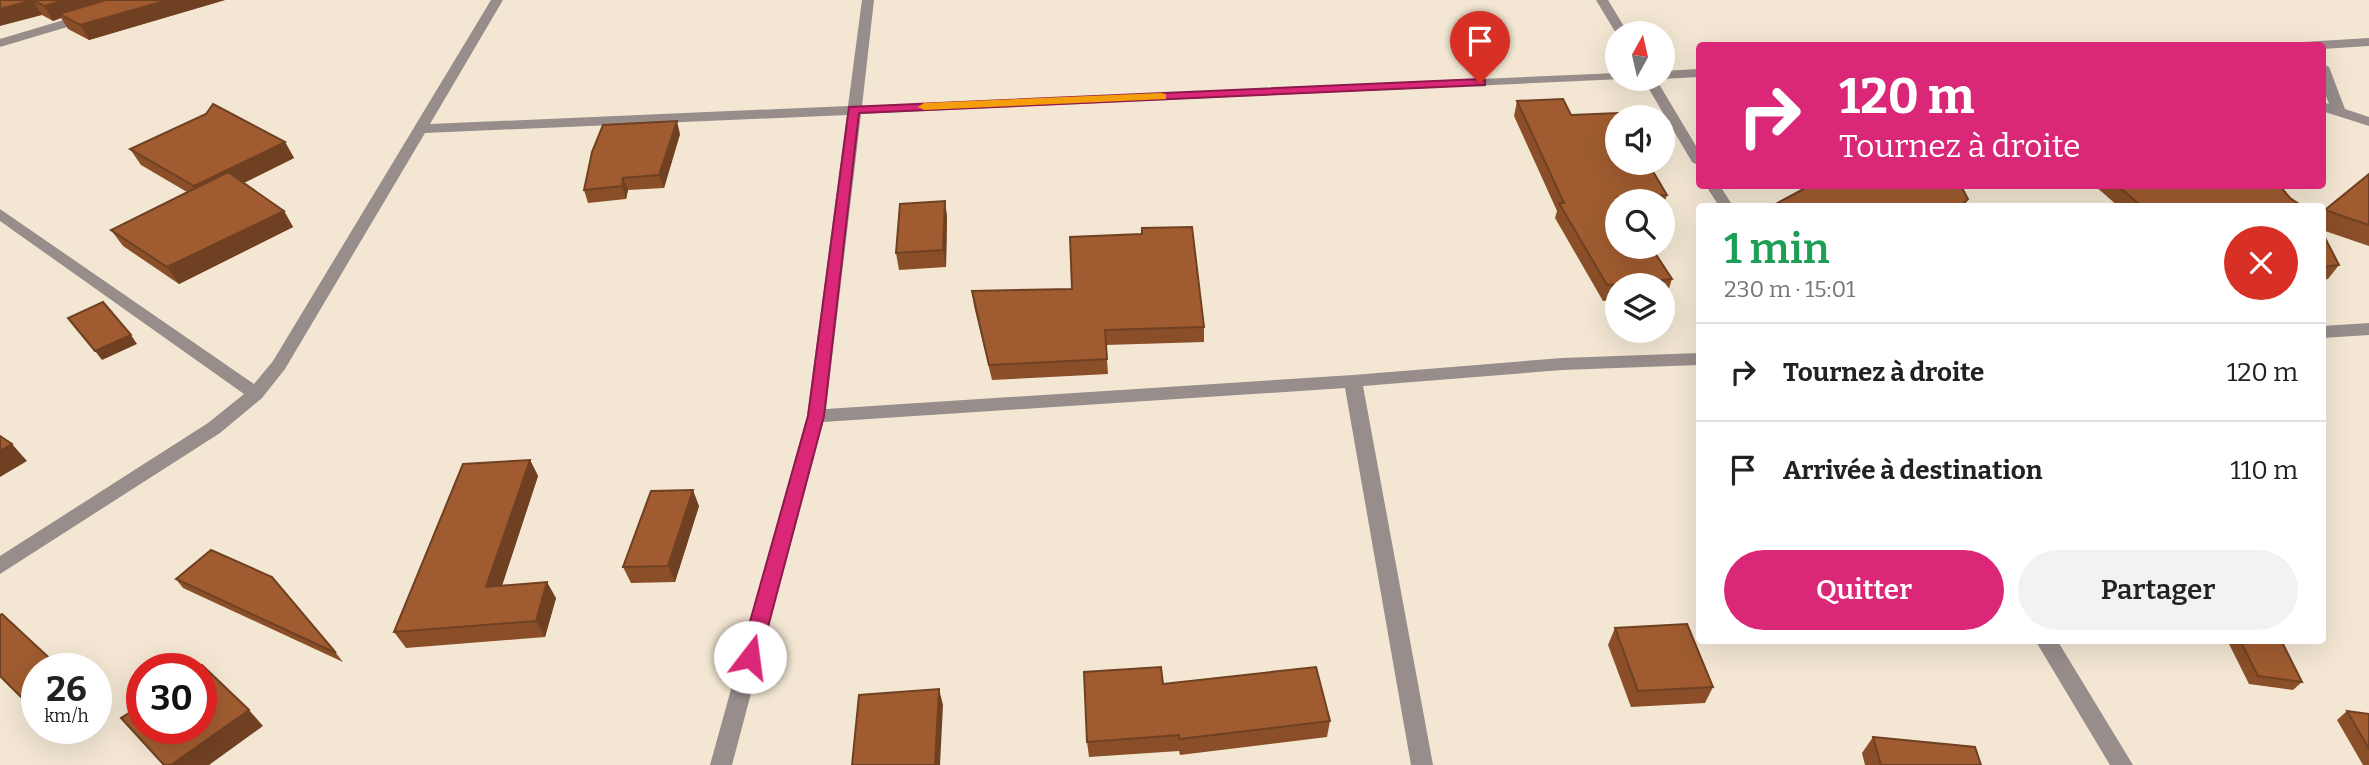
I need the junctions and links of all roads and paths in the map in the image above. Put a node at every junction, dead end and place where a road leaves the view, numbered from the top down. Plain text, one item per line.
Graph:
1 (497, 0) edge
2 (869, 0) edge
3 (1602, 0) edge
4 (105, 12) edge
5 (1615, 21) edge
6 (2369, 42) edge
7 (0, 43) edge
8 (2326, 44) edge
9 (1696, 73) edge
10 (1675, 74) edge
11 (1605, 78) edge
12 (2326, 78) edge
13 (1656, 91) edge
14 (2326, 107) edge
15 (853, 110) junction
16 (2340, 111) junction
17 (2369, 122) edge
18 (419, 129) junction
19 (1696, 157) edge
20 (0, 215) edge
21 (2369, 329) edge
22 (2326, 332) edge
23 (1696, 359) edge
24 (1353, 381) junction
25 (256, 394) junction
26 (816, 416) junction
27 (0, 566) edge
28 (2047, 644) edge
29 (720, 765) edge
30 (1422, 765) edge
31 (2122, 765) edge

1 - 18 street
2 - 15 street
3 - 5 street
4 - 7 street
6 - 8 street
9 - 10 street
11 - 15 street
12 - 16 street
13 - 19 street
14 - 16 street
15 - 18 street
15 - 26 street
16 - 17 street
18 - 25 street
20 - 25 street
21 - 22 street
23 - 24 street
24 - 26 street
24 - 30 street
25 - 27 street
26 - 29 street
28 - 31 street

